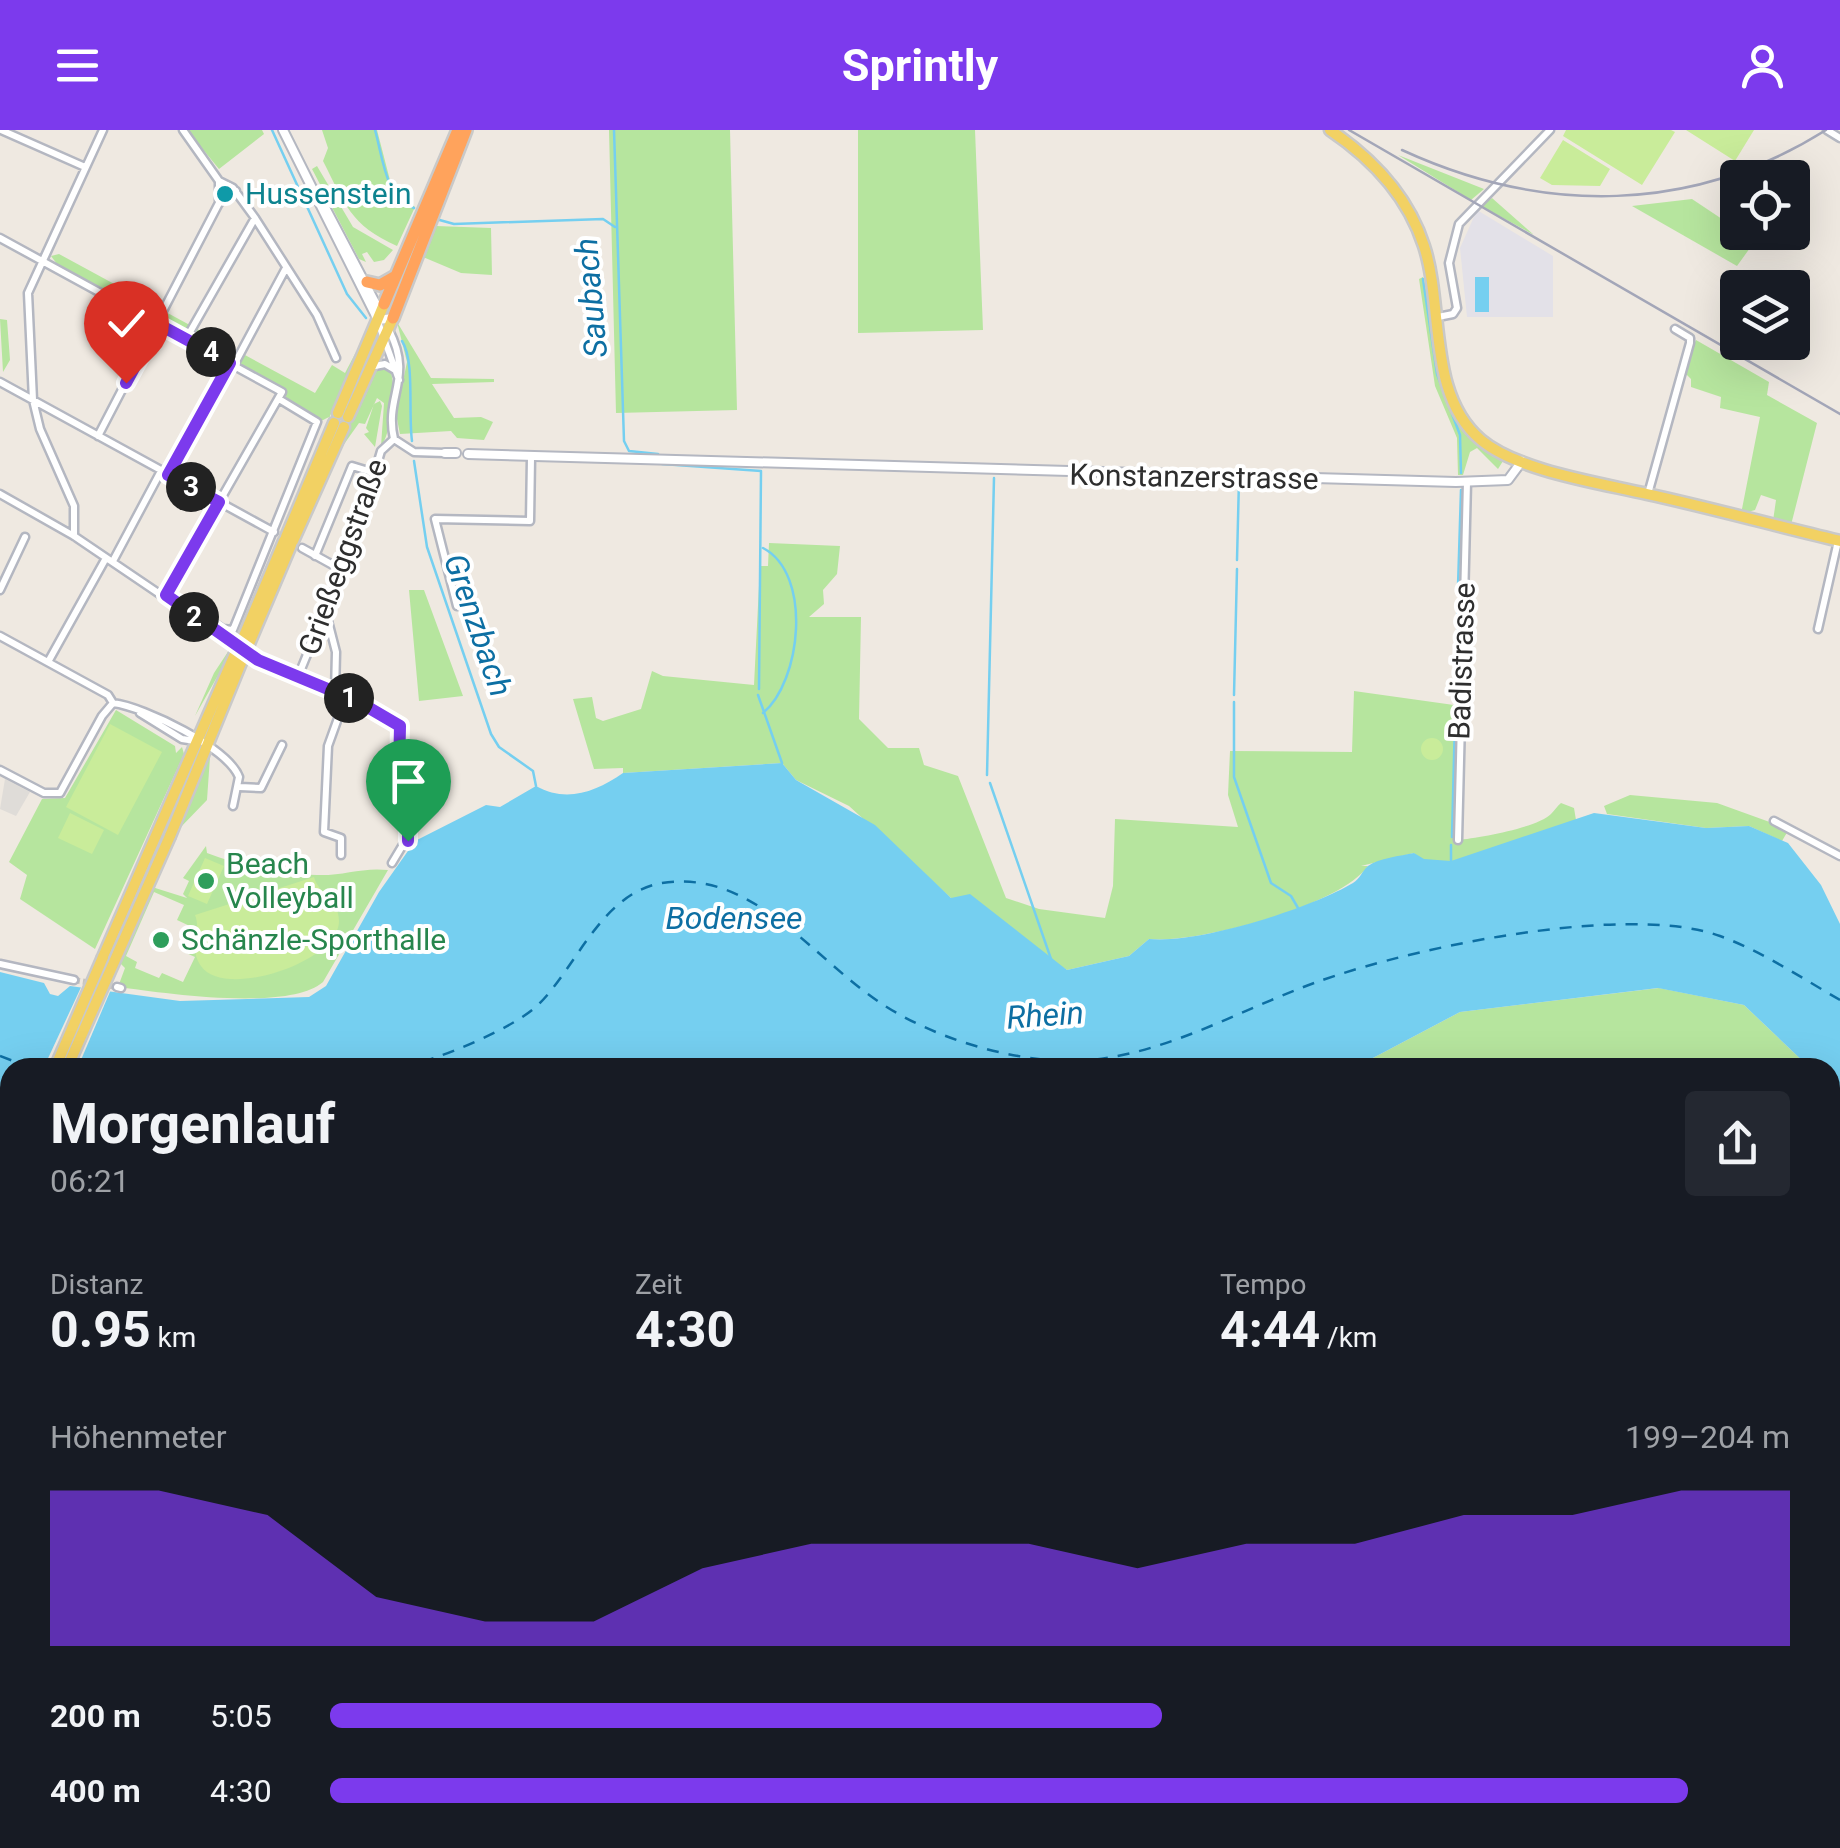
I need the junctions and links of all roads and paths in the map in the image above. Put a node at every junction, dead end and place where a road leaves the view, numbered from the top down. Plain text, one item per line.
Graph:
1 (1, 130) edge
2 (103, 130) edge
3 (183, 130) edge
4 (283, 130) edge
5 (458, 130) edge
6 (466, 130) edge
7 (1330, 130) edge
8 (1550, 130) edge
9 (1827, 130) edge
10 (1840, 138) edge
11 (85, 167) junction
12 (219, 181) junction
13 (314, 189) junction
14 (236, 192) junction
15 (219, 202) junction
16 (255, 218) junction
17 (0, 238) edge
18 (41, 258) junction
19 (287, 267) junction
20 (397, 274) junction
21 (366, 282) junction
22 (367, 302) junction
23 (1438, 317) junction
24 (386, 323) junction
25 (158, 324) junction
26 (1675, 330) dead end
27 (370, 336) junction
28 (186, 338) junction
29 (336, 358) dead end
30 (232, 364) junction
31 (370, 368) junction
32 (396, 370) junction
33 (0, 382) edge
34 (399, 382) junction
35 (33, 400) junction
36 (278, 400) junction
37 (341, 420) junction
38 (98, 436) junction
39 (394, 438) junction
40 (456, 453) dead end
41 (446, 454) joint
42 (468, 454) dead end
43 (530, 458) junction
44 (1522, 461) junction
45 (165, 473) junction
46 (375, 473) junction
47 (1468, 482) junction
48 (0, 494) edge
49 (1648, 494) junction
50 (219, 502) junction
51 (274, 532) junction
52 (74, 536) junction
53 (25, 537) dead end
54 (1839, 541) edge
55 (291, 542) junction
56 (315, 556) junction
57 (109, 560) junction
58 (340, 569) junction
59 (0, 590) edge
60 (166, 595) junction
61 (457, 606) dead end
62 (187, 612) junction
63 (326, 613) junction
64 (1818, 629) dead end
65 (0, 636) edge
66 (244, 644) dead end
67 (239, 656) dead end
68 (48, 662) junction
69 (297, 680) junction
70 (335, 693) junction
71 (346, 696) junction
72 (113, 703) junction
73 (200, 744) junction
74 (282, 745) dead end
75 (0, 770) edge
76 (240, 787) junction
77 (233, 806) dead end
78 (1774, 821) dead end
79 (1458, 840) dead end
80 (341, 855) dead end
81 (1840, 856) edge
82 (392, 863) dead end
83 (0, 964) edge
84 (74, 980) tunnel mouth
85 (59, 1058) edge
86 (71, 1058) edge

1 - 11 street
2 - 11 street
3 - 12 street
4 - 13 street
5 - 20 highway
6 - 24 highway
7 - 23 main road
8 - 23 street
9 - 10 street
11 - 18 street
12 - 14 street
12 - 15 street
13 - 21 street
13 - 22 street
14 - 15 street
14 - 16 street
15 - 25 street
16 - 19 street
16 - 28 street
17 - 18 street
18 - 25 street
18 - 35 street
19 - 29 street
19 - 30 street
20 - 21 highway
20 - 24 highway
21 - 24 street
22 - 24 street
22 - 27 street
23 - 44 main road
24 - 27 main road
24 - 31 main road
24 - 32 street
24 - 34 street
25 - 28 street
25 - 38 street
26 - 49 street
27 - 37 main road
28 - 30 street
30 - 36 street
30 - 45 street
31 - 32 street
31 - 37 main road
32 - 34 street
33 - 35 street
34 - 39 street
35 - 38 street
35 - 52 street
36 - 50 street
36 - 51 street
37 - 55 main road
38 - 45 street
39 - 41 street
39 - 46 street, Grießeggstraße
40 - 41 street
42 - 43 street, Konstanzerstrasse
43 - 47 street, Konstanzerstrasse
43 - 61 street
44 - 47 street, Konstanzerstrasse
44 - 49 main road
45 - 50 street
45 - 57 street
46 - 56 street
46 - 58 street, Grießeggstraße
47 - 79 street, Badistrasse
48 - 52 street
49 - 54 main road
50 - 51 street
50 - 60 street
51 - 62 street
52 - 57 street
53 - 59 street
54 - 64 street
55 - 56 street
55 - 66 main road
56 - 58 street
57 - 60 street
57 - 68 street
58 - 63 street, Grießeggstraße
60 - 62 street
62 - 69 street, bridge
63 - 69 street, Grießeggstraße
63 - 70 street
65 - 68 street
67 - 73 main road
68 - 72 street
69 - 70 street
70 - 71 street
71 - 80 street
71 - 82 street
72 - 73 street
72 - 75 street
73 - 76 street
73 - 85 main road, bridge
73 - 86 main road, bridge
74 - 76 street
76 - 77 street
78 - 81 street
83 - 84 street

